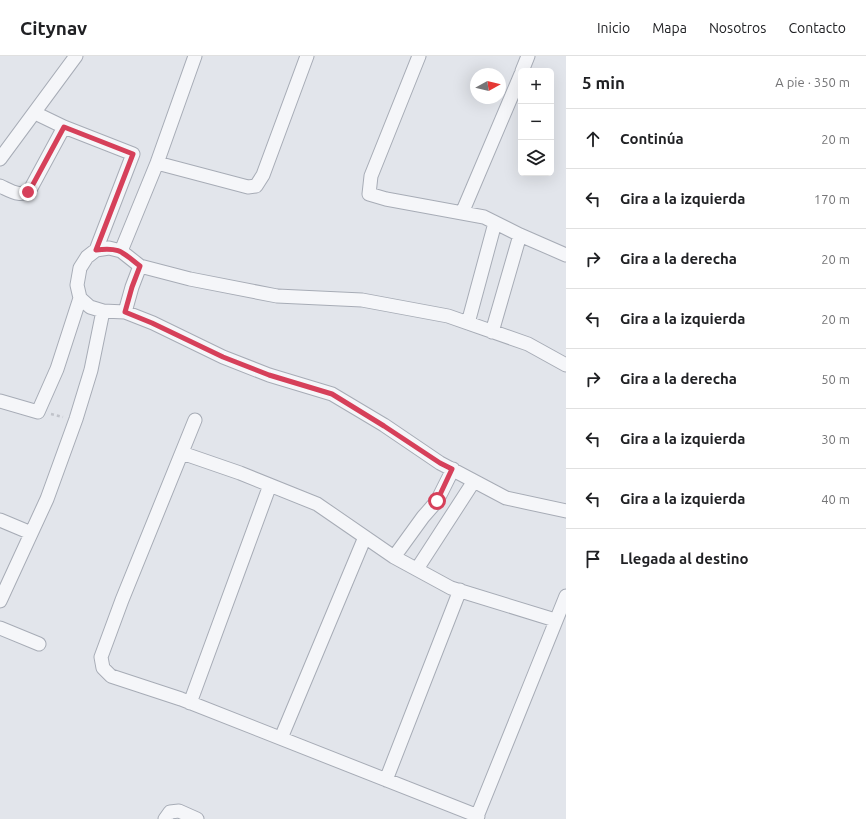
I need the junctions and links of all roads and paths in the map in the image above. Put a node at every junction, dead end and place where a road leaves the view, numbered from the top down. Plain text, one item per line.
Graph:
1 (76, 56) edge
2 (195, 56) edge
3 (307, 56) edge
4 (419, 56) edge
5 (528, 56) edge
6 (524, 68) edge
7 (518, 81) edge
8 (35, 113) junction
9 (64, 127) junction
10 (0, 160) edge
11 (157, 163) junction
12 (0, 186) edge
13 (462, 213) junction
14 (495, 223) junction
15 (520, 235) junction
16 (96, 250) junction
17 (121, 251) junction
18 (565, 253) edge
19 (140, 266) junction
20 (80, 298) junction
21 (103, 311) junction
22 (125, 312) junction
23 (468, 323) junction
24 (492, 332) junction
25 (566, 365) edge
26 (0, 401) edge
27 (38, 412) junction
28 (76, 419) junction
29 (195, 420) dead end
30 (182, 453) junction
31 (452, 469) junction
32 (474, 481) junction
33 (270, 485) junction
34 (566, 511) edge
35 (0, 520) edge
36 (31, 533) junction
37 (365, 537) junction
38 (394, 557) junction
39 (417, 569) junction
40 (460, 590) junction
41 (566, 596) edge
42 (0, 601) edge
43 (555, 620) junction
44 (0, 628) edge
45 (38, 644) dead end
46 (190, 703) junction
47 (281, 738) junction
48 (386, 780) junction
49 (477, 817) edge
50 (165, 819) edge
51 (197, 819) edge

1 - 8 street
2 - 11 street
3 - 11 street
4 - 13 street
5 - 6 street
7 - 13 street
8 - 9 street
8 - 10 street
9 - 12 street
9 - 16 street
11 - 17 street
13 - 14 street
14 - 15 street
14 - 23 street
15 - 18 street
15 - 24 street
16 - 17 street
16 - 20 street
17 - 19 street
19 - 22 street
19 - 23 street
20 - 21 street
20 - 27 street
21 - 22 street
21 - 28 street
22 - 31 street
23 - 24 street
24 - 25 street
26 - 27 street
27 - 28 path
28 - 36 street
29 - 30 street
30 - 33 street
30 - 46 street
31 - 32 street
31 - 38 street
32 - 34 street
32 - 39 street
33 - 37 street
33 - 46 street
35 - 36 street
36 - 42 street
37 - 38 street
37 - 47 street
38 - 39 street
39 - 40 street
40 - 43 street
40 - 48 street
41 - 43 street
43 - 49 street
44 - 45 street
46 - 47 street
47 - 48 street
48 - 49 street
50 - 51 street

